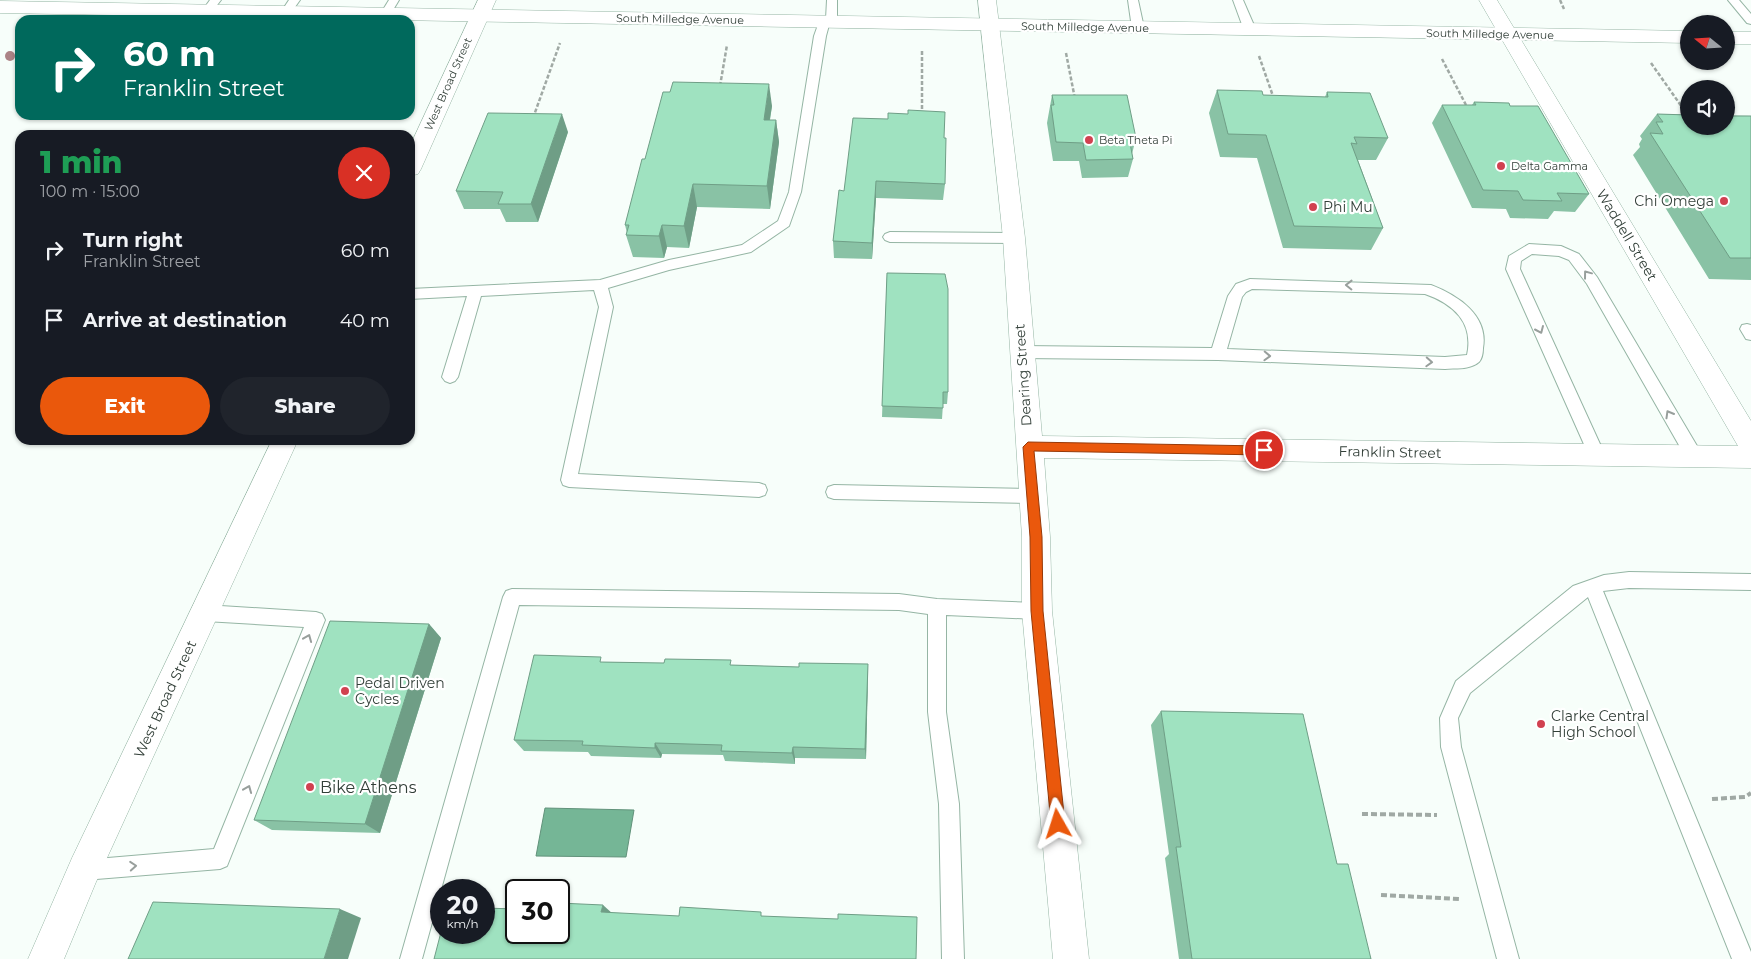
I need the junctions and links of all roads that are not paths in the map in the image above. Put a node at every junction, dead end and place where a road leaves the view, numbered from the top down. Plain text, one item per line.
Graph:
1 (832, 0) edge
2 (1133, 0) edge
3 (1238, 0) edge
4 (1488, 0) edge
5 (1733, 0) edge
6 (66, 4) edge
7 (212, 6) edge
8 (291, 6) edge
9 (0, 7) edge
10 (390, 7) edge
11 (484, 8) edge
12 (988, 12) edge
13 (1751, 21) edge
14 (828, 22) junction
15 (1138, 28) junction
16 (1250, 30) junction
17 (1508, 33) junction
18 (1680, 37) edge
19 (1735, 38) edge
20 (1751, 38) edge
21 (415, 158) edge
22 (890, 237) dead end
23 (1014, 238) junction
24 (600, 285) junction
25 (475, 292) junction
26 (415, 294) edge
27 (1751, 330) edge
28 (1751, 335) edge
29 (1022, 352) junction
30 (1218, 354) junction
31 (450, 377) dead end
32 (1751, 444) edge
33 (283, 445) edge
34 (1028, 447) junction
35 (1597, 455) junction
36 (1694, 456) junction
37 (1751, 457) edge
38 (760, 490) dead end
39 (834, 492) dead end
40 (1033, 496) junction
41 (1751, 582) edge
42 (1593, 587) junction
43 (937, 607) junction
44 (1037, 611) junction
45 (205, 614) junction
46 (84, 870) junction
47 (46, 959) edge
48 (411, 959) edge
49 (953, 959) edge
50 (1071, 959) edge
51 (1508, 959) edge
52 (1743, 959) edge

1 - 14 lane
2 - 15 lane
3 - 16 lane
4 - 17 main road, Waddell Street
5 - 13 lane
6 - 7 main road, South Milledge Avenue
6 - 9 main road, South Milledge Avenue
7 - 8 main road, South Milledge Avenue
8 - 10 main road, South Milledge Avenue
10 - 11 main road, South Milledge Avenue
11 - 14 main road, South Milledge Avenue
11 - 21 main road, West Broad Street
12 - 14 main road, South Milledge Avenue
12 - 15 main road, South Milledge Avenue
12 - 23 main road, Dearing Street
14 - 24 lane
15 - 16 main road, South Milledge Avenue
16 - 17 main road, South Milledge Avenue
17 - 18 main road, South Milledge Avenue
17 - 32 main road, Waddell Street
19 - 20 main road
22 - 23 lane
23 - 29 main road, Dearing Street
24 - 25 lane
24 - 38 lane
25 - 26 lane
25 - 31 lane
27 - 28 lane
29 - 30 lane
29 - 34 main road, Dearing Street
30 -> 30 lane
33 - 45 main road, West Broad Street
34 - 35 main road, Franklin Street
34 - 40 main road, Dearing Street
35 - 36 main road, Franklin Street
36 -> 35 lane
36 - 37 main road, Franklin Street
39 - 40 lane
40 - 44 main road, Dearing Street
41 - 42 lane
42 - 51 lane
42 - 52 lane
43 - 44 lane
43 - 48 lane
43 - 49 lane
44 - 50 main road, Dearing Street
45 - 46 main road, West Broad Street
46 -> 45 lane
46 - 47 main road, West Broad Street

